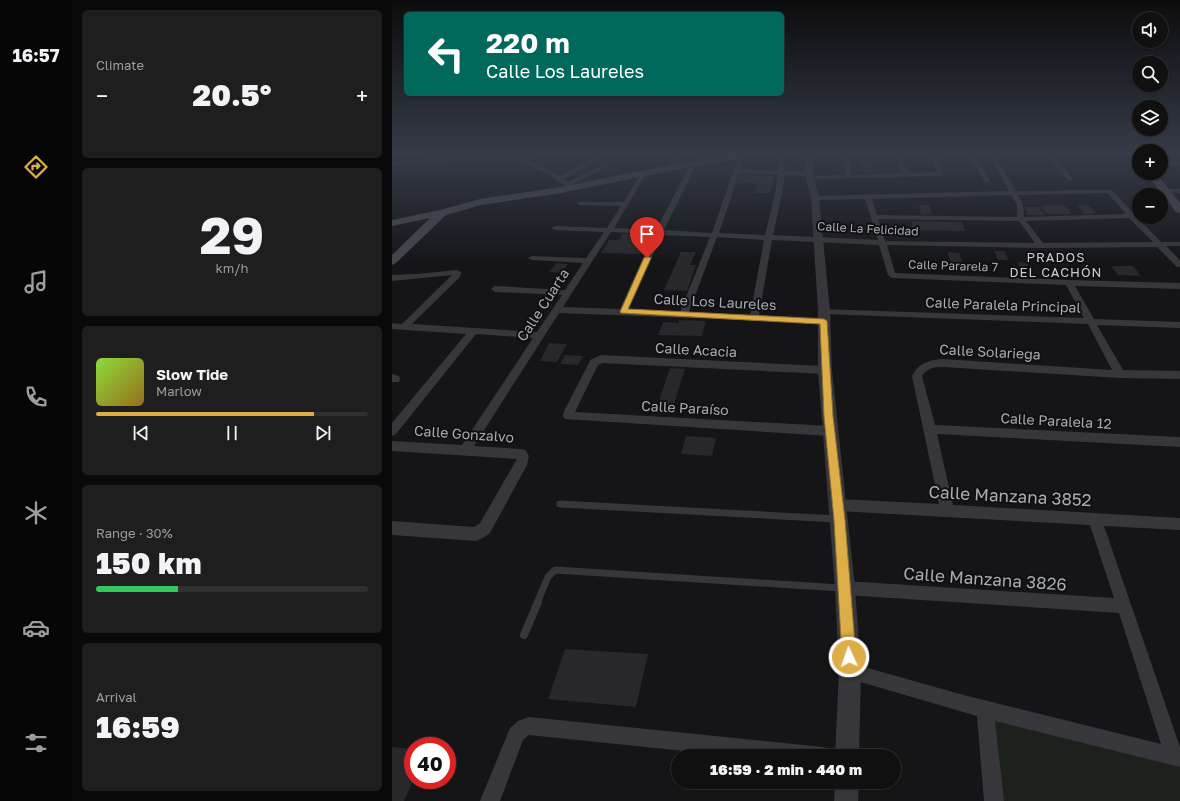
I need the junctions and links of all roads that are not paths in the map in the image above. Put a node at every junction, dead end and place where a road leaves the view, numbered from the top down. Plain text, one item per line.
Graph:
1 (544, 190) edge
2 (634, 190) edge
3 (681, 190) edge
4 (729, 190) edge
5 (779, 190) edge
6 (813, 190) edge
7 (1168, 191) edge
8 (1180, 191) edge
9 (1013, 193) junction
10 (1168, 194) edge
11 (868, 197) junction
12 (815, 198) junction
13 (580, 203) dead end
14 (626, 204) junction
15 (1180, 210) edge
16 (442, 213) junction
17 (1131, 216) junction
18 (874, 217) junction
19 (1021, 219) junction
20 (392, 223) edge
21 (555, 228) dead end
22 (609, 230) junction
23 (660, 232) junction
24 (715, 234) junction
25 (769, 236) junction
26 (818, 239) junction
27 (882, 243) junction
28 (1158, 244) junction
29 (1180, 244) edge
30 (1041, 246) junction
31 (532, 258) dead end
32 (392, 261) edge
33 (589, 261) junction
34 (1180, 265) edge
35 (392, 278) edge
36 (1069, 283) junction
37 (1180, 286) edge
38 (495, 289) dead end
39 (568, 293) junction
40 (556, 310) junction
41 (623, 312) junction
42 (684, 314) junction
43 (824, 316) junction
44 (754, 318) junction
45 (1091, 322) junction
46 (392, 326) edge
47 (405, 326) junction
48 (1180, 326) edge
49 (473, 331) junction
50 (540, 335) junction
51 (825, 370) junction
52 (1120, 374) junction
53 (1180, 375) edge
54 (581, 387) joint
55 (930, 429) junction
56 (392, 431) edge
57 (830, 431) junction
58 (1180, 442) edge
59 (392, 446) edge
60 (465, 450) junction
61 (560, 504) dead end
62 (947, 510) junction
63 (839, 512) junction
64 (1095, 519) junction
65 (1180, 524) edge
66 (392, 528) edge
67 (845, 588) junction
68 (1124, 606) junction
69 (524, 635) dead end
70 (850, 671) junction
71 (985, 710) junction
72 (755, 749) edge
73 (847, 749) edge
74 (1177, 758) edge
75 (847, 789) edge
76 (490, 801) edge
77 (846, 801) edge
78 (994, 801) edge

1 - 16 main road
2 - 14 street, Calle Cuarta
3 - 23 street
4 - 24 street
5 - 25 street
6 - 12 street
7 - 8 street
9 - 11 street
9 - 17 street
9 - 19 street
10 - 15 main road
11 - 12 street
11 - 18 street
12 - 26 street
13 - 14 street
14 - 22 street, Calle Cuarta
16 - 20 main road
16 - 32 main road
17 - 19 street
17 - 28 street
18 - 19 street
18 - 27 street
19 - 30 street
21 - 22 street, Calle La Felicidad
22 - 23 street, Calle La Felicidad
22 - 33 street, Calle Cuarta
23 - 24 street, Calle La Felicidad
23 - 41 street
24 - 25 street, Calle La Felicidad
24 - 42 street
25 - 26 street, Calle La Felicidad
25 - 44 street
26 - 27 street, Calle La Felicidad
26 - 43 street
27 - 30 street, Calle La Felicidad
27 - 36 street, Calle Pararela 7
28 - 29 street, Calle La Felicidad
28 - 30 street, Calle La Felicidad
28 - 34 street
31 - 33 street
33 - 39 street, Calle Cuarta
35 - 47 street
36 - 37 street, Calle Pararela 7
36 - 45 street
38 - 39 street
39 - 40 street, Calle Cuarta
40 - 41 street, Calle Los Laureles
40 - 50 street, Calle Cuarta
41 - 42 street, Calle Los Laureles
42 - 44 street, Calle Los Laureles
43 - 44 street, Calle Los Laureles
43 - 45 street, Calle Paralela Principal
43 - 51 street
45 - 48 street, Calle Paralela Principal
45 - 52 street
46 - 47 street
47 - 49 street
49 - 50 street
49 - 56 street
50 - 60 street, Calle Cuarta
51 - 54 street, Calle Acacia
51 - 57 street
52 - 53 street, Calle Solariega
52 - 55 street, Calle Solariega
54 - 57 street, Calle Paraíso
55 - 58 street, Calle Paralela 12
55 - 62 street, Calle Solariega
57 - 63 street
59 - 60 street, Calle Gonzalvo
60 - 66 street, Calle Gonzalvo
61 - 63 lane
62 - 63 street, Calle Manzana 3852
62 - 64 street, Calle Manzana 3852
63 - 67 street
64 - 65 street, Calle Manzana 3852
64 - 68 street
67 - 68 street, Calle Manzana 3826
67 - 69 lane
67 - 70 street
68 - 74 street
70 - 71 street
70 - 73 street
71 - 74 street
71 - 78 street
72 - 76 street
75 - 77 street

